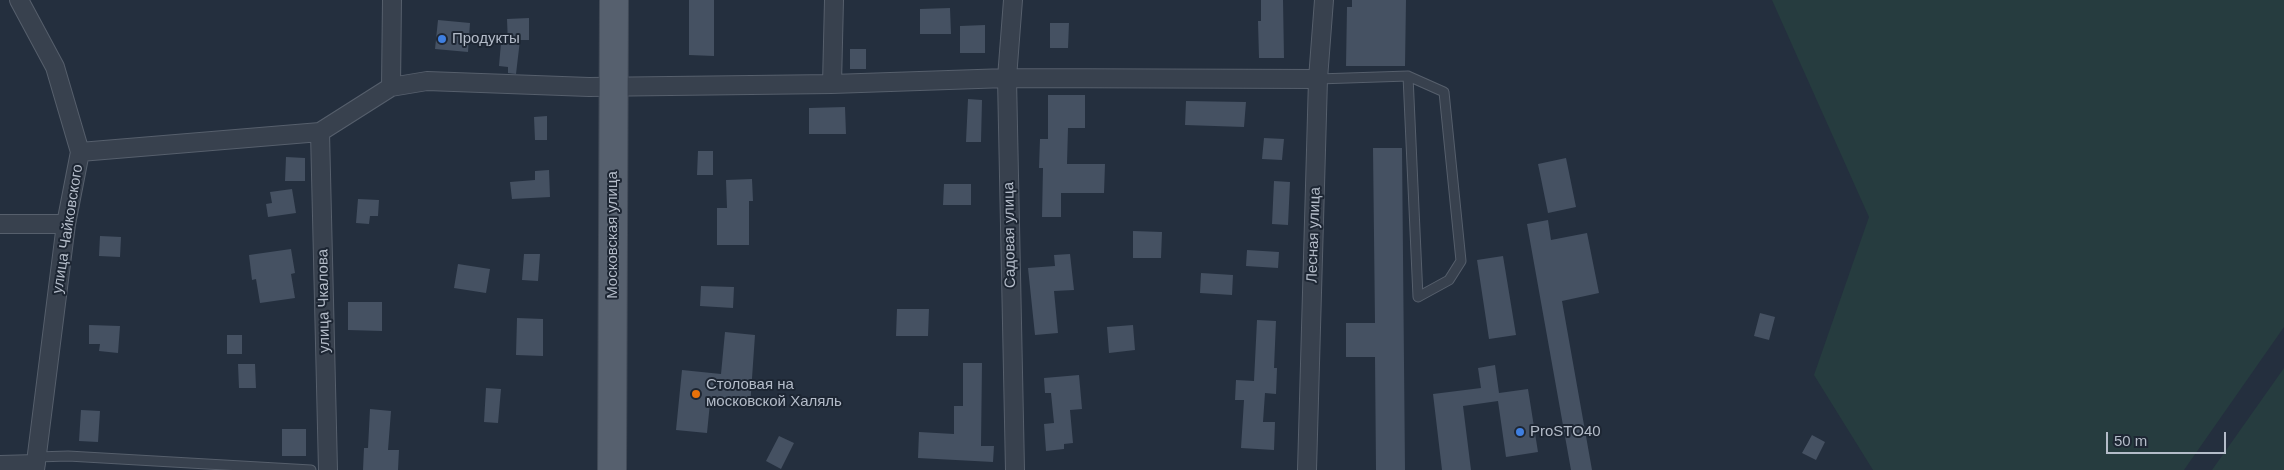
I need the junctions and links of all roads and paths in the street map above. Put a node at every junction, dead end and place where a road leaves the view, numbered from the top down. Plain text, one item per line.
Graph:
1 (19, 0) edge
2 (392, 0) edge
3 (614, 0) edge
4 (834, 0) edge
5 (1013, 0) edge
6 (1324, 0) edge
7 (1408, 76) junction
8 (1007, 78) junction
9 (1318, 79) junction
10 (832, 84) junction
11 (614, 86) junction
12 (391, 87) junction
13 (320, 132) junction
14 (80, 152) junction
15 (0, 224) edge
16 (66, 224) junction
17 (36, 464) edge
18 (0, 465) edge
19 (311, 470) edge
20 (328, 470) edge
21 (612, 470) edge
22 (1015, 470) edge
23 (1307, 470) edge

1 - 14 street, улица Чайковского
2 - 12 street
3 - 11 main road, Московская улица
4 - 10 street
5 - 8 street, Садовая улица
6 - 9 street, Лесная улица
7 - 7 lane
7 - 9 lane
8 - 9 street
8 - 10 street
8 - 22 street, Садовая улица
9 - 23 street, Лесная улица
10 - 11 street
11 - 12 street
11 - 21 main road, Московская улица
12 - 13 street
13 - 14 street
13 - 20 street, улица Чкалова
14 - 16 street, улица Чайковского
15 - 16 street
16 - 17 street, улица Чайковского
17 - 18 street
17 - 19 lane

